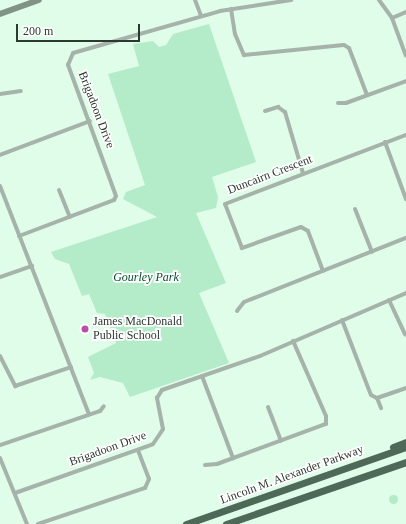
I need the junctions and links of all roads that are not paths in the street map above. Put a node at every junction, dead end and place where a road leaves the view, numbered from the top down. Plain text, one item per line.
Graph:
1 (39, 0) edge
2 (195, 0) edge
3 (251, 0) edge
4 (291, 0) edge
5 (379, 0) edge
6 (252, 6) junction
7 (231, 9) junction
8 (406, 12) edge
9 (0, 14) edge
10 (201, 16) junction
11 (392, 18) junction
12 (406, 56) edge
13 (406, 81) edge
14 (21, 91) dead end
15 (0, 94) edge
16 (367, 95) junction
17 (338, 103) dead end
18 (265, 111) dead end
19 (90, 121) junction
20 (406, 135) edge
21 (385, 142) junction
22 (0, 155) edge
23 (303, 173) junction
24 (0, 186) edge
25 (59, 190) dead end
26 (406, 199) edge
27 (355, 209) dead end
28 (70, 217) junction
29 (19, 236) junction
30 (406, 238) edge
31 (372, 252) junction
32 (32, 266) junction
33 (323, 271) junction
34 (0, 277) edge
35 (406, 293) edge
36 (389, 300) junction
37 (237, 311) dead end
38 (342, 320) junction
39 (405, 334) edge
40 (292, 341) junction
41 (0, 356) edge
42 (71, 367) junction
43 (202, 376) junction
44 (406, 388) edge
45 (377, 398) junction
46 (104, 406) dead end
47 (268, 407) dead end
48 (381, 408) dead end
49 (89, 414) junction
50 (281, 441) junction
51 (406, 442) edge
52 (0, 445) edge
53 (406, 447) edge
54 (138, 451) junction
55 (0, 458) edge
56 (233, 458) junction
57 (366, 460) junction
58 (406, 462) edge
59 (205, 465) dead end
60 (15, 493) junction
61 (27, 524) edge
62 (38, 524) edge
63 (186, 524) edge
64 (226, 524) edge

1 - 9 main road
2 - 10 street
3 - 6 street
4 - 6 street, Brigadoon Drive
5 - 11 street
6 - 7 street, Brigadoon Drive
7 - 10 street, Brigadoon Drive
7 - 16 street
8 - 11 street
10 - 19 street, Brigadoon Drive
11 - 12 street
13 - 16 street
14 - 15 street
16 - 17 street
18 - 23 street
19 - 22 street
19 - 28 street, Brigadoon Drive
20 - 21 street, Duncairn Crescent
21 - 23 street, Duncairn Crescent
21 - 26 street
23 - 33 street, Duncairn Crescent
24 - 29 street
25 - 28 street
27 - 31 street
28 - 29 street, Brigadoon Drive
29 - 32 street
30 - 31 street
31 - 33 street
32 - 34 street
32 - 42 street
33 - 37 street
35 - 36 street, Brigadoon Drive
36 - 38 street, Brigadoon Drive
36 - 39 street
38 - 40 street, Brigadoon Drive
38 - 45 street
40 - 43 street, Brigadoon Drive
40 - 50 street
41 - 42 street
42 - 49 street
43 - 54 street, Brigadoon Drive
43 - 56 street
44 - 45 street
45 - 48 street
46 - 49 street
47 - 50 street
49 - 52 street
50 - 56 street
51 - 57 highway
53 - 57 highway, Lincoln M. Alexander Parkway
54 - 60 street, Brigadoon Drive
54 - 62 street
55 - 60 street
56 - 59 street
57 - 63 highway, Lincoln M. Alexander Parkway
58 - 64 highway, Lincoln M. Alexander Parkway
60 - 61 street

